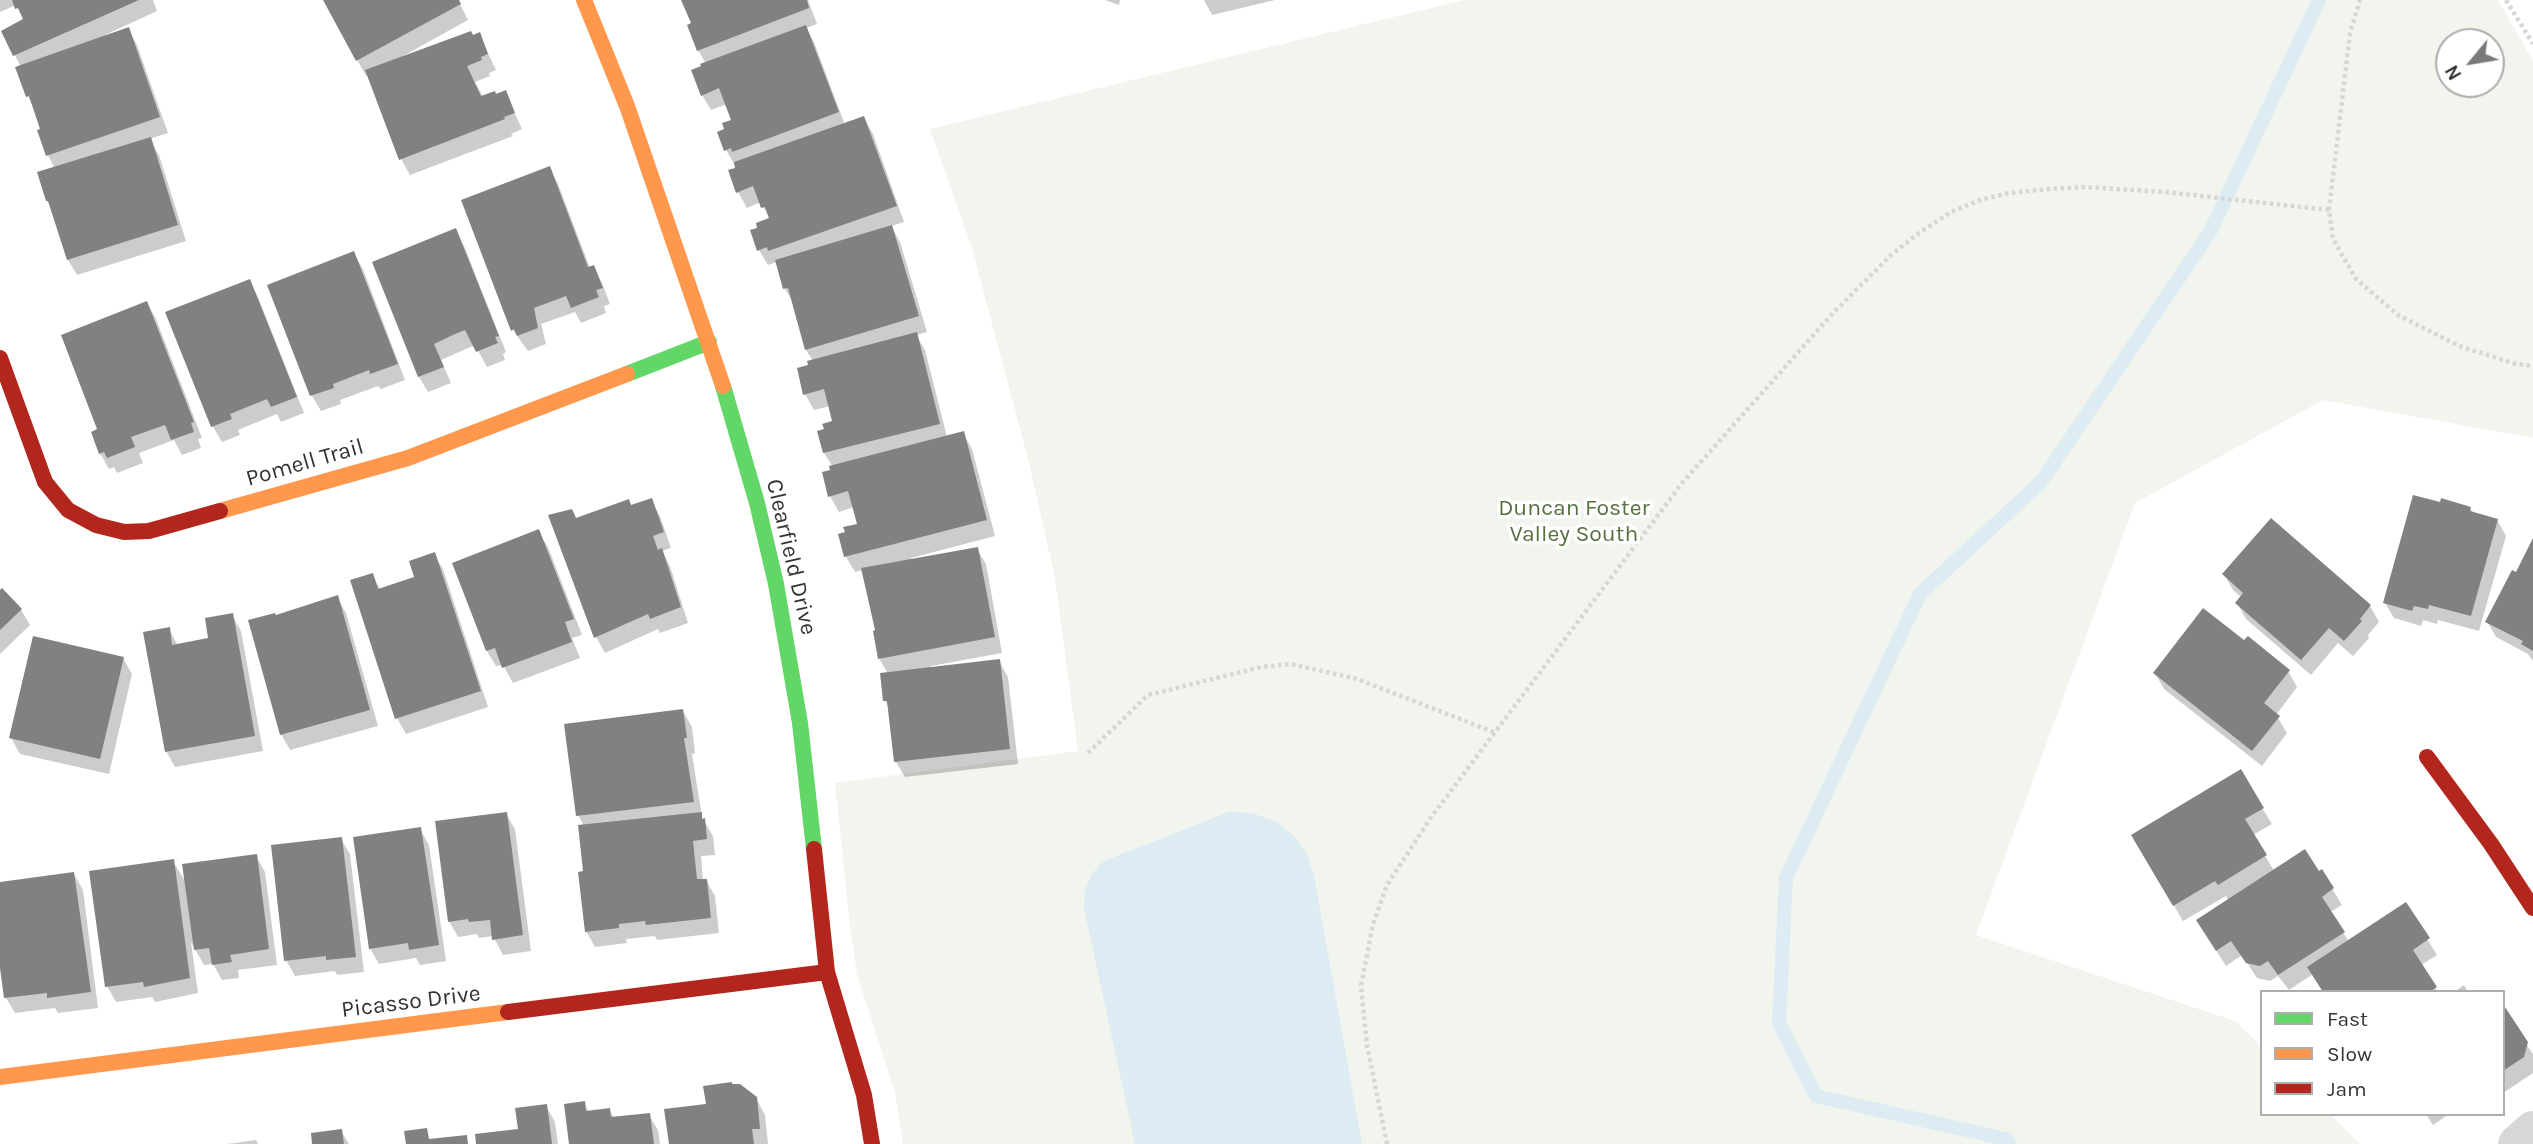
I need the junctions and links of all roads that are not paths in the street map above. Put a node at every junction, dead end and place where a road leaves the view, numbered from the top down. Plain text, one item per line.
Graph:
1 (584, 0) edge
2 (709, 342) junction
3 (0, 358) edge
4 (2427, 757) dead end
5 (2533, 908) edge
6 (827, 972) junction
7 (0, 1077) edge
8 (2533, 1130) edge
9 (872, 1144) edge
10 (2517, 1144) edge

1 - 2 street, Clearfield Drive
2 - 3 street, Pomell Trail
2 - 6 street, Clearfield Drive
4 - 5 street
6 - 7 street, Picasso Drive
6 - 9 street, Clearfield Drive
8 - 10 street

